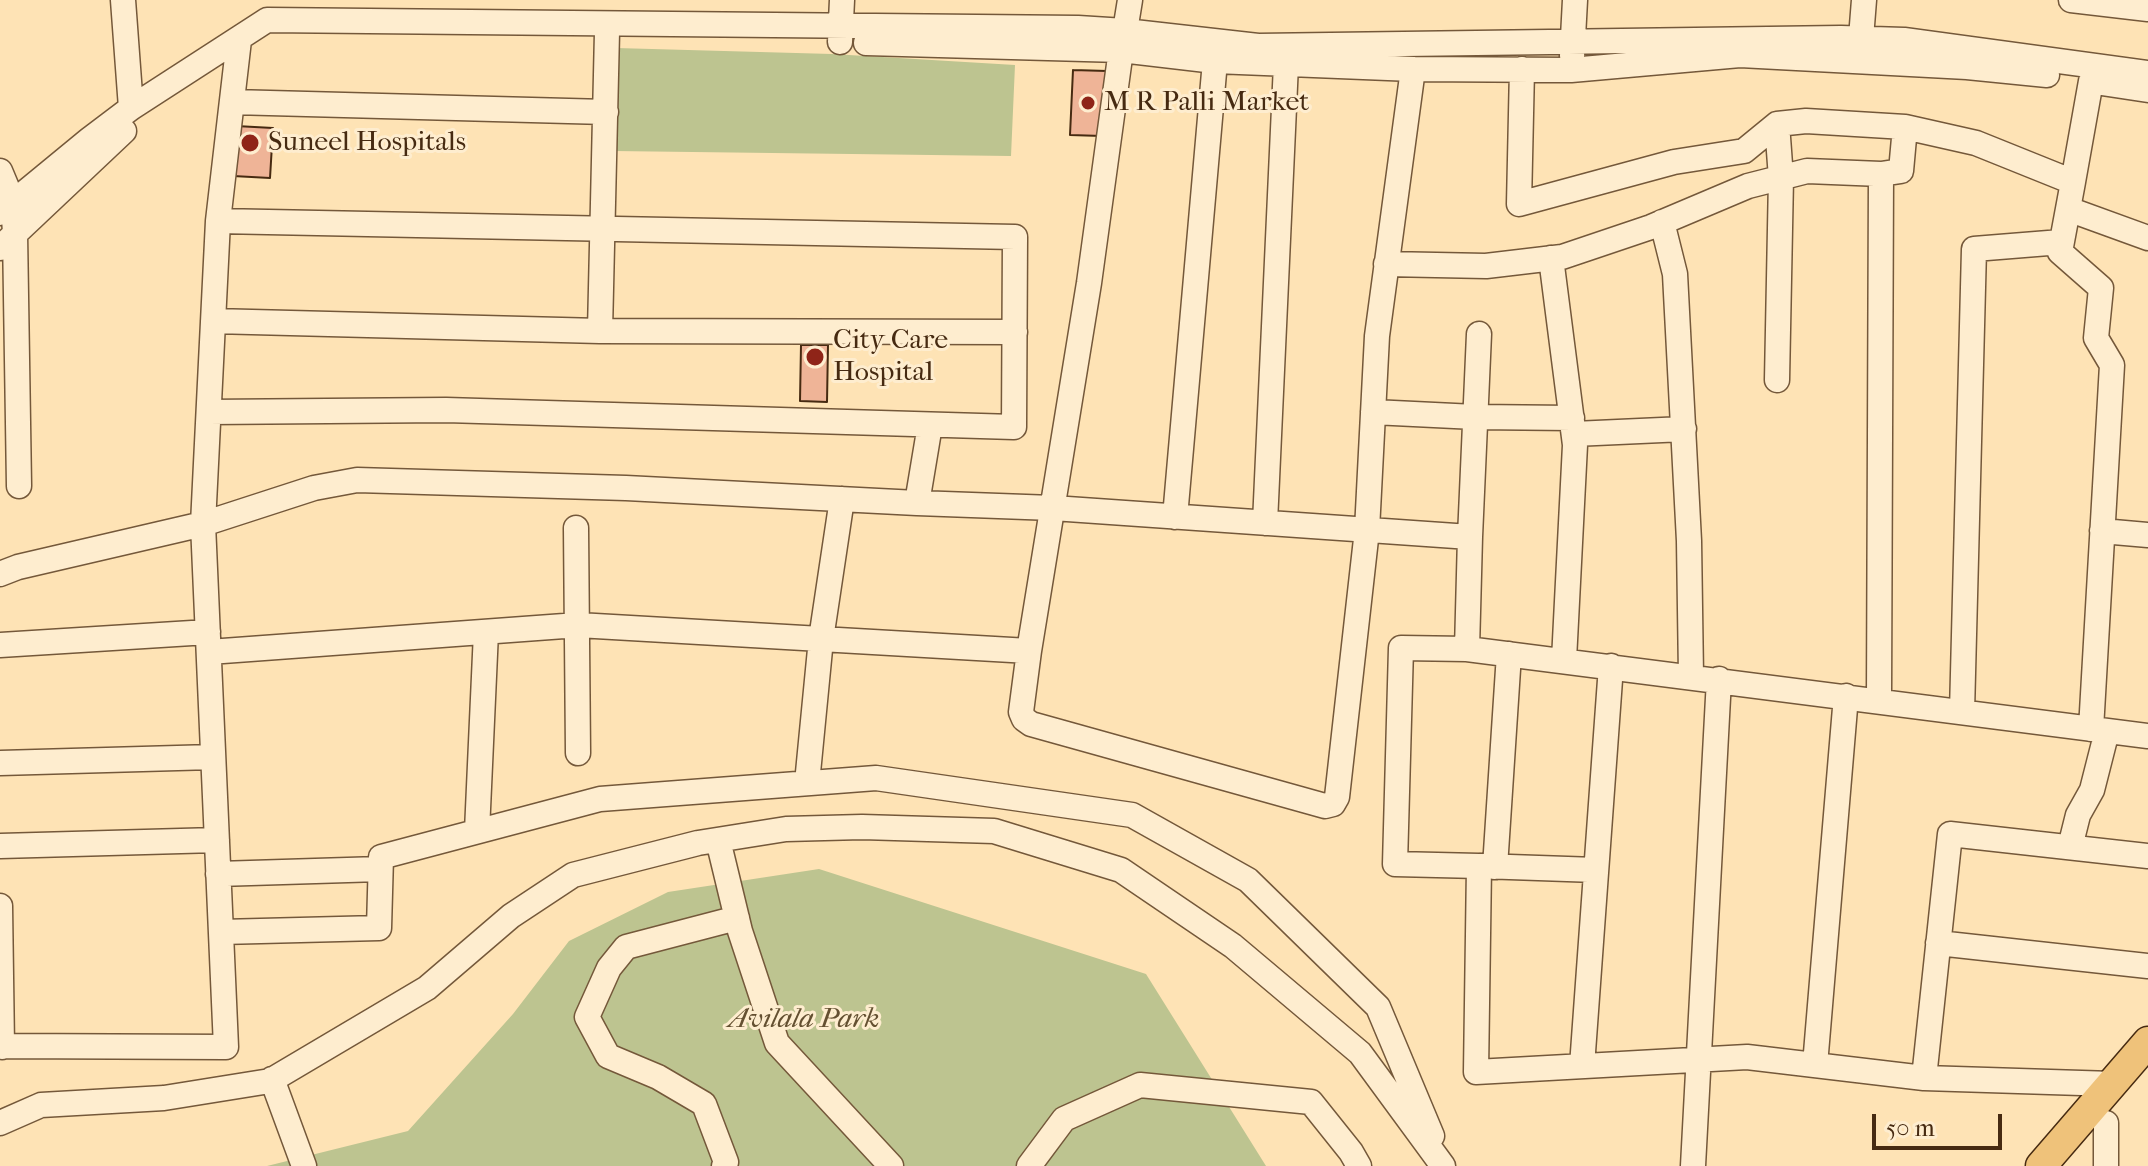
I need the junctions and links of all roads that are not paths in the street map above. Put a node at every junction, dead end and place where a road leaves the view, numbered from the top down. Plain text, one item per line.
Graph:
1 (123, 0) edge
2 (842, 0) edge
3 (1130, 0) edge
4 (1575, 0) edge
5 (1864, 0) edge
6 (2071, 0) edge
7 (2148, 9) edge
8 (271, 18) edge
9 (607, 32) junction
10 (840, 34) junction
11 (1861, 38) junction
12 (1123, 40) junction
13 (1573, 42) junction
14 (238, 47) junction
15 (1215, 61) junction
16 (1286, 64) junction
17 (1413, 69) junction
18 (1522, 69) junction
19 (1571, 70) junction
20 (2148, 73) edge
21 (2091, 81) junction
22 (2148, 90) edge
23 (232, 102) junction
24 (131, 108) junction
25 (606, 112) junction
26 (1777, 124) junction
27 (1905, 127) junction
28 (0, 171) edge
29 (1881, 174) junction
30 (1781, 178) junction
31 (2073, 182) junction
32 (7, 207) edge
33 (2068, 209) junction
34 (218, 221) junction
35 (1662, 222) junction
36 (603, 228) junction
37 (2148, 238) edge
38 (8, 241) edge
39 (2061, 242) junction
40 (1551, 258) junction
41 (1386, 264) junction
42 (213, 321) junction
43 (600, 331) junction
44 (1015, 332) junction
45 (1479, 334) dead end
46 (1777, 380) dead end
47 (209, 412) junction
48 (1373, 412) junction
49 (1475, 417) junction
50 (930, 425) junction
51 (1573, 426) junction
52 (1684, 429) junction
53 (19, 486) dead end
54 (842, 499) junction
55 (917, 503) junction
56 (1053, 508) junction
57 (1175, 517) junction
58 (1265, 523) junction
59 (203, 524) junction
60 (576, 528) dead end
61 (1367, 530) junction
62 (2102, 531) junction
63 (2148, 535) edge
64 (1470, 537) junction
65 (0, 574) edge
66 (578, 625) junction
67 (486, 632) junction
68 (821, 639) junction
69 (208, 642) junction
70 (0, 645) edge
71 (1467, 649) junction
72 (1029, 651) junction
73 (1509, 654) junction
74 (1564, 660) junction
75 (1611, 666) junction
76 (1691, 676) junction
77 (1719, 679) junction
78 (1846, 696) junction
79 (1879, 700) junction
80 (1962, 712) junction
81 (2099, 730) junction
82 (2148, 736) edge
83 (578, 753) dead end
84 (213, 757) junction
85 (0, 763) edge
86 (807, 783) junction
87 (477, 831) junction
88 (217, 840) junction
89 (718, 840) junction
90 (0, 846) edge
91 (2070, 847) junction
92 (2148, 856) edge
93 (1487, 867) junction
94 (380, 869) junction
95 (1596, 870) junction
96 (218, 874) junction
97 (0, 906) edge
98 (737, 918) junction
99 (221, 932) junction
100 (1938, 943) junction
101 (2148, 966) edge
102 (1, 1042) edge
103 (2148, 1042) edge
104 (1699, 1060) junction
105 (1815, 1065) junction
106 (1582, 1066) junction
107 (2148, 1075) edge
108 (1924, 1078) junction
109 (272, 1079) junction
110 (2113, 1084) junction
111 (0, 1123) edge
112 (2106, 1123) junction
113 (304, 1166) edge
114 (724, 1166) edge
115 (891, 1166) edge
116 (1029, 1166) edge
117 (1359, 1166) edge
118 (1444, 1166) edge
119 (1693, 1166) edge
120 (2041, 1166) edge
121 (2068, 1166) edge
122 (2106, 1166) edge

1 - 24 street
2 - 10 street
3 - 12 street
4 - 13 street
5 - 11 street
6 - 7 street
8 - 9 street
8 - 10 street
8 - 14 street
9 - 10 street
9 - 25 street
10 - 12 street
11 - 13 street
11 - 20 street
12 - 13 street
12 - 15 street
12 - 56 street
13 - 19 street
14 - 23 street
14 - 24 street
14 - 38 street
15 - 16 street
15 - 57 street
16 - 17 street
16 - 58 street
17 - 18 street
17 - 41 street
18 - 19 street
18 - 26 street
19 - 21 street
21 - 22 street
21 - 31 street
23 - 25 street
23 - 34 street
24 - 32 street
25 - 36 street
26 - 27 street
26 - 30 street
27 - 29 street
27 - 31 street
28 - 32 street
29 - 30 street
29 - 79 street
30 - 35 street
30 - 46 street
31 - 33 street
32 - 38 street
33 - 37 street
33 - 39 street
34 - 36 street
34 - 42 street
35 - 40 street
35 - 52 street
36 - 43 street
36 - 44 street
38 - 53 street
39 - 62 street
39 - 80 street
40 - 41 street
40 - 51 street
41 - 48 street
42 - 43 street
42 - 47 street
43 - 44 street
44 - 50 street
45 - 49 street
47 - 50 street
47 - 59 street
48 - 49 street
48 - 61 street
49 - 51 street
49 - 64 street
50 - 55 street
51 - 52 street
51 - 74 street
52 - 76 street
54 - 55 street
54 - 59 street
54 - 68 street
55 - 56 street
56 - 57 street
56 - 72 street
57 - 58 street
58 - 61 street
59 - 65 street
59 - 69 street
60 - 66 street
61 - 64 street
61 - 72 street
62 - 63 street
62 - 81 street
64 - 71 street
66 - 67 street
66 - 68 street
66 - 83 street
67 - 69 street
67 - 87 street
68 - 72 street
68 - 86 street
69 - 70 street
69 - 84 street
71 - 73 street
71 - 93 street
73 - 74 street
73 - 93 street
74 - 75 street
75 - 76 street
75 - 95 street
76 - 77 street
77 - 78 street
77 - 104 street
78 - 79 street
78 - 105 street
79 - 80 street
80 - 81 street
81 - 82 street
81 - 91 street
84 - 85 street
84 - 88 street
86 - 87 street
86 - 118 street
87 - 94 street
88 - 90 street
88 - 96 street
89 - 98 street
89 - 109 street
89 - 118 street
91 - 92 street
91 - 100 street
93 - 95 street
93 - 106 street
94 - 96 street
94 - 99 street
95 - 106 street
96 - 99 street
97 - 102 street
98 - 114 street
98 - 115 street
99 - 102 street
100 - 101 street
100 - 108 street
103 - 110 main road
104 - 105 street
104 - 106 street
104 - 119 street
105 - 108 street
107 - 112 main road
108 - 110 street
109 - 111 street
109 - 113 street
110 - 120 main road
112 - 121 main road
112 - 122 street
116 - 117 street

